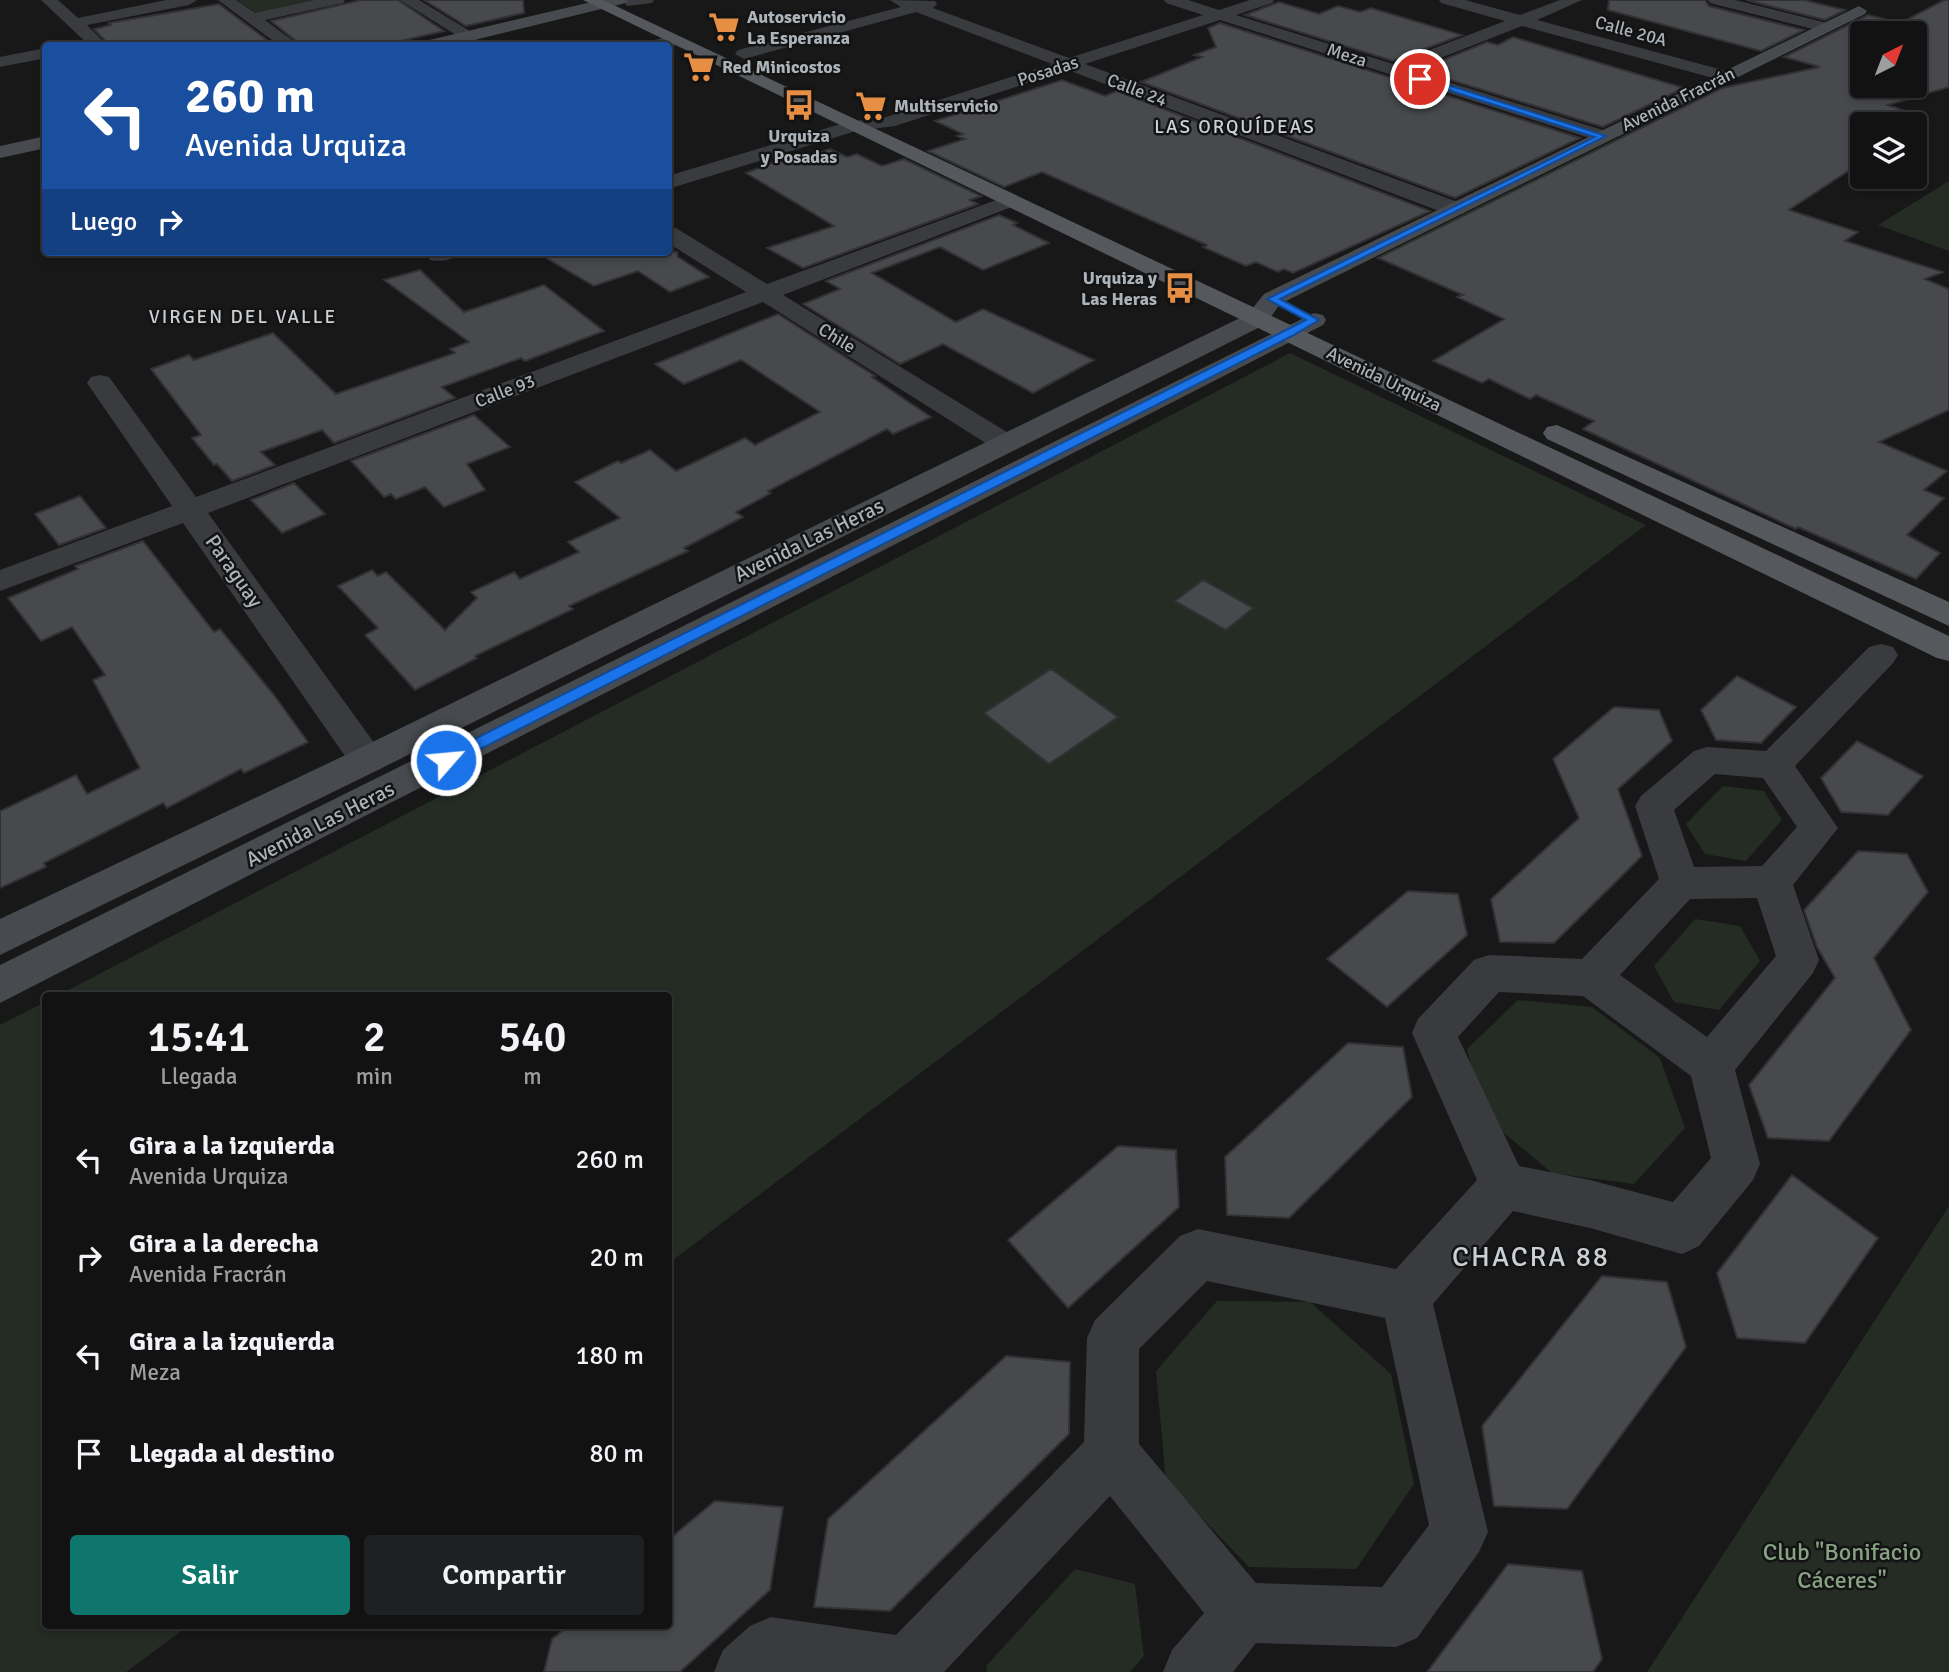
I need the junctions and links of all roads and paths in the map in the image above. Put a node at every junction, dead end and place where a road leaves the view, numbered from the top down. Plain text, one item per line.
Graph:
1 (49, 0) edge
2 (189, 0) edge
3 (226, 0) edge
4 (337, 0) edge
5 (408, 0) edge
6 (898, 0) edge
7 (944, 0) edge
8 (1172, 0) edge
9 (1266, 0) edge
10 (1447, 0) edge
11 (1574, 0) edge
12 (1716, 0) edge
13 (618, 2) edge
14 (918, 7) junction
15 (1859, 11) dead end
16 (1220, 15) junction
17 (252, 18) junction
18 (1522, 20) junction
19 (75, 23) junction
20 (1825, 27) junction
21 (464, 41) edge
22 (91, 42) edge
23 (286, 42) edge
24 (663, 42) edge
25 (672, 46) edge
26 (42, 54) edge
27 (744, 54) junction
28 (0, 62) edge
29 (1069, 64) junction
30 (1394, 70) junction
31 (1724, 76) junction
32 (888, 122) junction
33 (855, 126) junction
34 (42, 134) edge
35 (1602, 136) junction
36 (0, 143) edge
37 (42, 143) edge
38 (0, 152) edge
39 (672, 182) edge
40 (1010, 201) junction
41 (1455, 209) junction
42 (672, 235) edge
43 (1210, 271) dead end
44 (765, 293) junction
45 (1259, 302) junction
46 (1313, 328) junction
47 (100, 383) dead end
48 (1535, 423) dead end
49 (1005, 443) junction
50 (190, 509) junction
51 (0, 581) edge
52 (1949, 615) edge
53 (1949, 650) edge
54 (1881, 654) dead end
55 (367, 760) junction
56 (1774, 765) junction
57 (1772, 882) junction
58 (1680, 883) junction
59 (0, 938) edge
60 (1591, 978) junction
61 (0, 985) edge
62 (1711, 1065) junction
63 (1504, 1186) junction
64 (1406, 1297) junction
65 (1111, 1454) junction
66 (1242, 1613) junction
67 (907, 1670) edge
68 (745, 1672) edge
69 (1194, 1672) edge

1 - 19 street
2 - 19 street
3 - 17 street
4 - 17 street
5 - 21 street
6 - 14 street, Calle 24
7 - 14 street
8 - 16 street, Meza
9 - 16 street, Posadas
10 - 18 street, Calle 20A
11 - 18 street
12 - 20 street
13 - 21 main road
13 - 24 main road, Avenida Urquiza
13 - 27 main road
14 - 27 street
14 - 29 street, Calle 24
15 - 20 main road, Avenida Fracrán
16 - 29 street, Posadas
16 - 30 street, Meza
17 - 23 street
18 - 30 street
18 - 31 street, Calle 20A
19 - 22 street
20 - 31 main road, Avenida Fracrán
25 - 33 main road, Avenida Urquiza
26 - 28 street
27 - 32 main road
29 - 32 street, Posadas
29 - 41 street, Calle 24
30 - 35 street, Meza
31 - 35 main road, Avenida Fracrán
32 - 33 street, Posadas
32 - 43 main road
33 - 39 street, Posadas
33 - 40 main road, Avenida Urquiza
34 - 36 main road
35 - 41 main road, Avenida Fracrán
37 - 38 main road
40 - 44 street, Calle 93
40 - 45 main road, Avenida Urquiza
41 - 45 main road, Avenida Fracrán
42 - 44 street, Chile
44 - 49 street, Chile
44 - 50 street, Calle 93
45 - 46 main road, Avenida Urquiza
45 - 49 main road, Avenida Las Heras
46 - 53 main road, Avenida Urquiza
46 - 61 main road, Avenida Las Heras
47 - 50 street, Paraguay
48 - 52 main road
49 - 55 main road, Avenida Las Heras
50 - 51 street, Calle 93
50 - 55 street, Paraguay
54 - 56 street
55 - 59 main road, Avenida Las Heras
56 - 57 street
56 - 58 street
57 - 58 street
57 - 62 street
58 - 60 street
60 - 62 street
60 - 63 street
62 - 63 street
63 - 64 street
64 - 65 street
64 - 66 street
65 - 66 street
65 - 67 street
66 - 69 street
67 - 68 street

